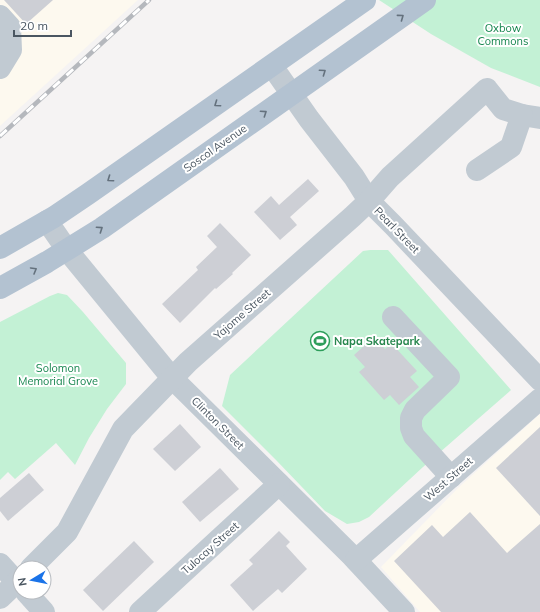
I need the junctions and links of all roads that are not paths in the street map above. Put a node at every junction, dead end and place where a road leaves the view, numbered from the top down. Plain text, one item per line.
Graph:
1 (365, 0) edge
2 (425, 0) edge
3 (0, 16) edge
4 (272, 66) junction
5 (0, 68) edge
6 (292, 94) junction
7 (531, 116) edge
8 (477, 170) dead end
9 (369, 201) junction
10 (47, 221) junction
11 (0, 248) edge
12 (67, 250) junction
13 (0, 288) edge
14 (393, 317) dead end
15 (172, 378) junction
16 (540, 380) edge
17 (540, 399) edge
18 (451, 477) junction
19 (280, 484) junction
20 (42, 560) edge
21 (356, 560) junction
22 (0, 564) edge
23 (12, 573) edge
24 (12, 589) edge
25 (0, 598) edge
26 (36, 600) edge
27 (44, 612) edge
28 (140, 612) edge
29 (404, 612) edge

1 - 4 main road
6 -> 2 main road, Soscol Avenue
3 - 5 street
4 - 6 street, Pearl Street
4 -> 10 main road
6 - 9 street, Pearl Street
12 -> 6 main road, Soscol Avenue
7 - 8 street
7 - 9 street, Yajome Street
9 - 15 street, Yajome Street
9 - 16 street, Pearl Street
10 - 11 main road
10 - 12 street, Clinton Street
13 -> 12 main road, Soscol Avenue
12 - 15 street, Clinton Street
14 - 18 street
15 - 19 street, Clinton Street
15 - 20 street, Yajome Street
17 - 18 street, West Street
18 - 21 street, West Street
19 - 21 street, Clinton Street
19 - 28 street, Tulocay Street
21 - 29 street, Clinton Street
22 - 23 street
24 - 25 street, Yajome Street
26 - 27 street

